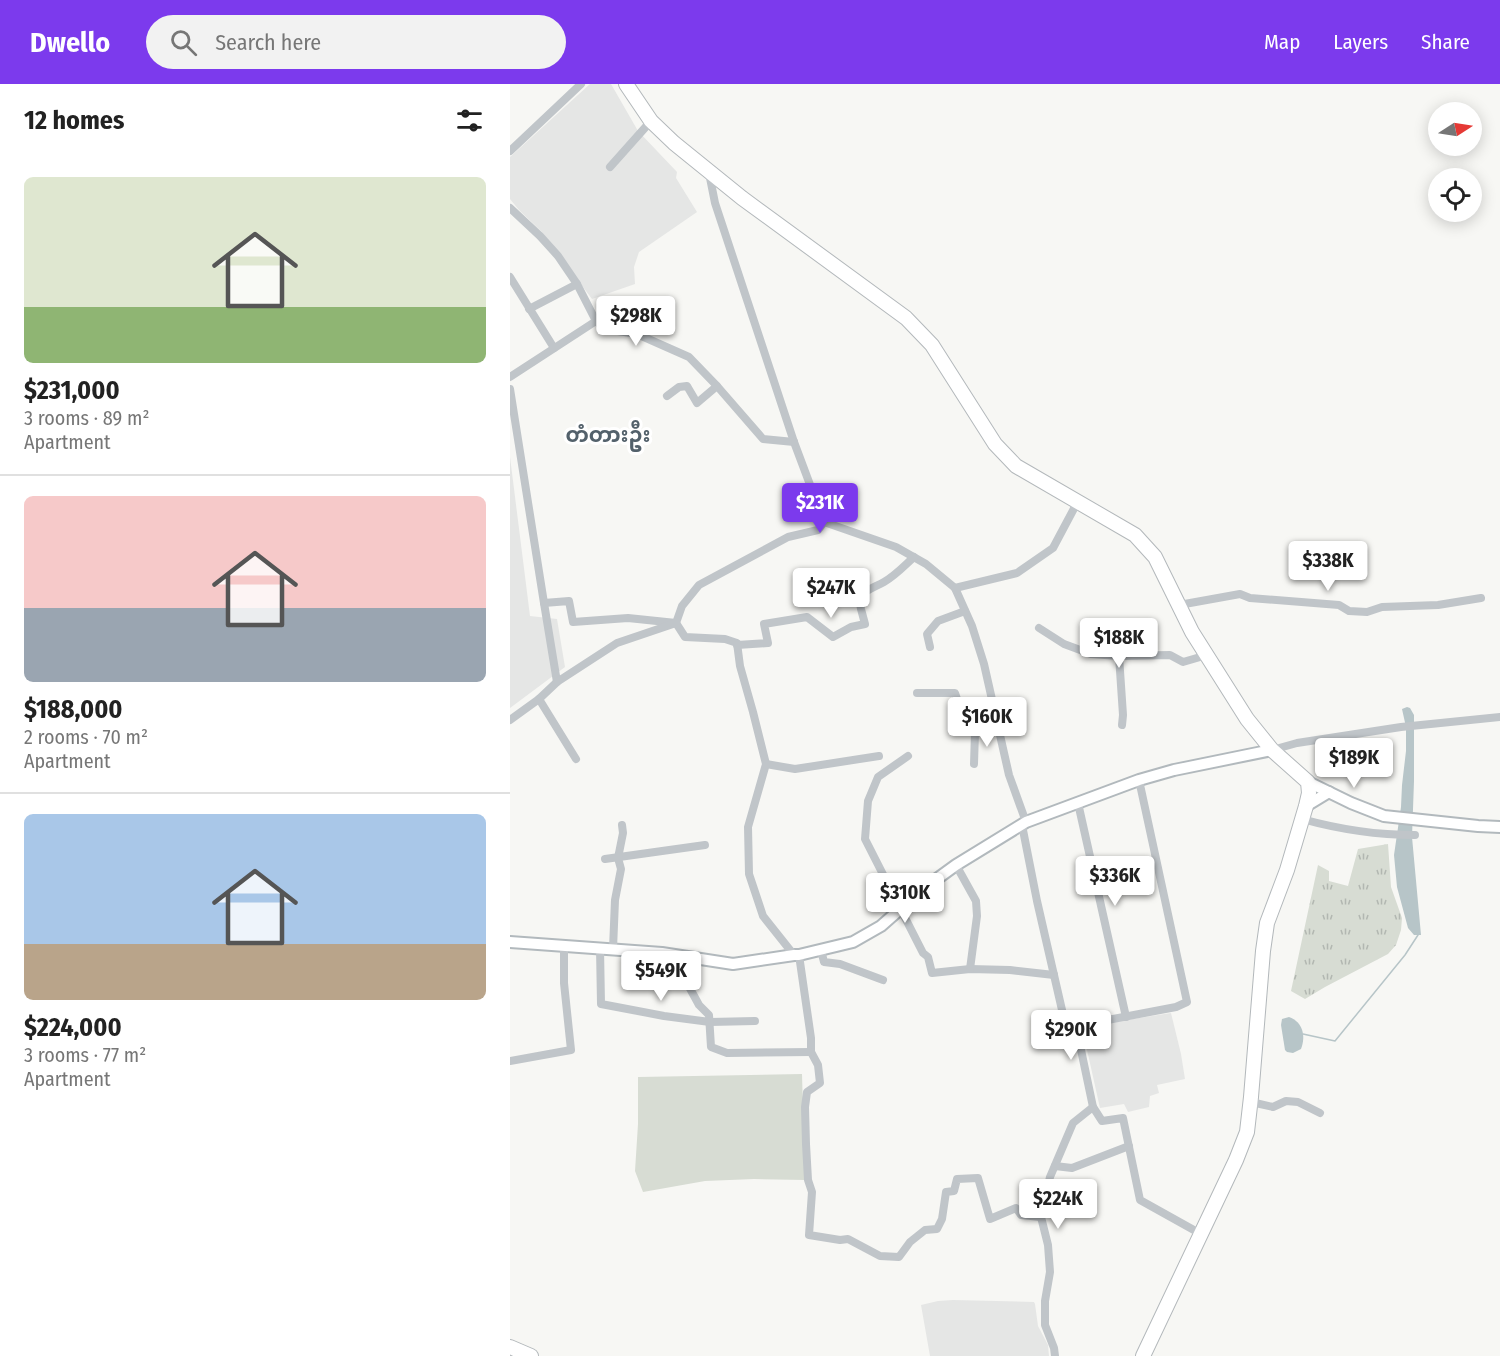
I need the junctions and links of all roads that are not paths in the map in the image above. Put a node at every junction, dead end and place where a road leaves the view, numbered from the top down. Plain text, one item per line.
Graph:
1 (581, 84) edge
2 (626, 84) edge
3 (651, 121) junction
4 (510, 151) edge
5 (610, 166) dead end
6 (709, 171) junction
7 (510, 208) edge
8 (510, 277) edge
9 (577, 284) junction
10 (529, 309) junction
11 (596, 321) junction
12 (554, 348) junction
13 (510, 377) edge
14 (717, 386) junction
15 (510, 388) edge
16 (667, 396) dead end
17 (794, 442) junction
18 (1078, 501) junction
19 (824, 522) junction
20 (914, 557) junction
21 (955, 588) junction
22 (1481, 598) dead end
23 (544, 603) junction
24 (1179, 605) junction
25 (965, 611) junction
26 (676, 623) junction
27 (1039, 628) dead end
28 (737, 645) junction
29 (930, 647) dead end
30 (1207, 655) junction
31 (1119, 656) junction
32 (557, 682) junction
33 (917, 693) dead end
34 (539, 699) junction
35 (1500, 717) edge
36 (510, 720) edge
37 (1122, 726) dead end
38 (999, 730) junction
39 (975, 732) junction
40 (1272, 750) junction
41 (879, 756) dead end
42 (908, 756) dead end
43 (576, 759) dead end
44 (766, 764) junction
45 (974, 764) dead end
46 (1139, 780) junction
47 (1308, 782) junction
48 (1329, 792) junction
49 (1078, 803) junction
50 (1304, 812) junction
51 (1024, 823) junction
52 (622, 825) dead end
53 (1500, 827) edge
54 (1415, 836) dead end
55 (705, 845) dead end
56 (618, 858) junction
57 (605, 859) dead end
58 (956, 865) junction
59 (900, 909) junction
60 (510, 942) edge
61 (564, 946) junction
62 (600, 948) junction
63 (613, 949) junction
64 (821, 950) junction
65 (796, 955) junction
66 (688, 956) junction
67 (970, 969) junction
68 (1054, 975) junction
69 (883, 980) dead end
70 (1126, 1017) junction
71 (755, 1021) dead end
72 (710, 1022) junction
73 (1076, 1026) junction
74 (810, 1052) junction
75 (510, 1061) edge
76 (1251, 1102) junction
77 (1093, 1107) junction
78 (1320, 1113) dead end
79 (1129, 1146) junction
80 (1055, 1166) junction
81 (1041, 1217) junction
82 (1201, 1234) junction
83 (510, 1347) edge
84 (531, 1356) edge
85 (1055, 1356) edge
86 (1143, 1356) edge

1 - 4 street
2 - 3 highway
3 - 5 street
3 - 6 highway
6 - 17 street
6 - 18 highway
7 - 9 street
8 - 10 street
9 - 10 street
9 - 11 street
10 - 12 street
11 - 12 street
11 - 14 street
12 - 13 street
14 - 16 street
14 - 17 street
15 - 23 street
17 - 19 street
18 - 21 street
18 - 24 highway
19 - 20 street
19 - 26 street
20 - 21 street
20 - 28 street
21 - 25 street
22 - 24 street
23 - 26 street
23 - 32 street
24 - 30 highway
25 - 29 street
25 - 38 street
26 - 28 street
26 - 32 street
27 - 31 street
28 - 44 street
30 - 31 street
30 - 40 highway
31 - 37 street
32 - 34 street
33 - 39 street
34 - 36 street
34 - 43 street
35 - 40 street
38 - 39 street
38 - 51 street
39 - 45 street
40 - 46 street
40 - 47 highway
41 - 44 street
42 - 59 street
44 - 65 street
46 - 49 street
46 - 70 street
47 - 48 street
47 - 50 highway
48 - 50 street
48 - 53 street
49 - 51 street
49 - 70 street
50 - 54 street
50 - 76 highway
51 - 58 street
51 - 68 street
52 - 56 street
55 - 56 street
56 - 57 street
56 - 63 street
58 - 59 street
58 - 67 street
59 - 64 street
59 - 67 street
60 - 61 street
61 - 62 street
61 - 75 street
62 - 63 street
62 - 72 street
63 - 66 street
64 - 65 street
64 - 69 street
65 - 66 street
65 - 74 street
66 - 72 street
67 - 68 street
68 - 73 street
70 - 73 street
71 - 72 street
72 - 74 street
73 - 77 street
74 - 81 street
76 - 78 street
76 - 82 highway
77 - 79 street
77 - 80 street
79 - 80 street
79 - 82 street
80 - 81 street
81 - 85 street
82 - 86 highway
83 - 84 highway

